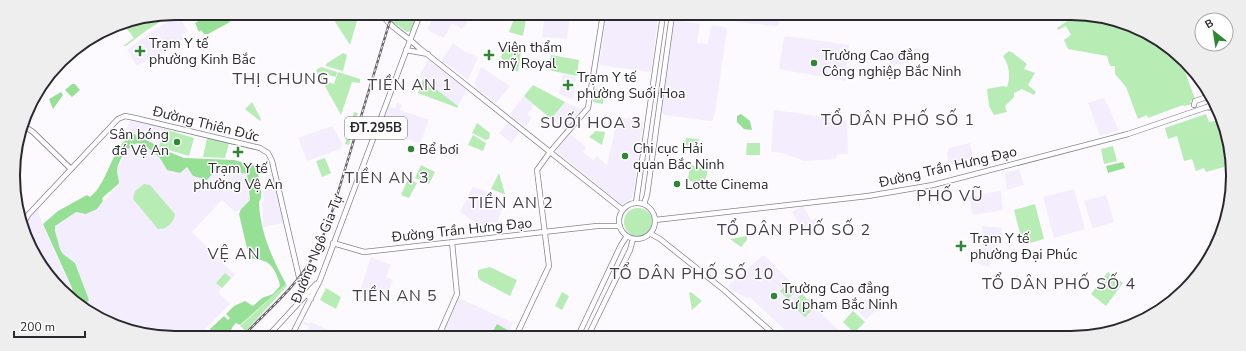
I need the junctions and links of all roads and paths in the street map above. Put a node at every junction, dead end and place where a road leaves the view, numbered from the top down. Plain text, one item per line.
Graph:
1 (387, 20) edge
2 (418, 20) edge
3 (602, 20) edge
4 (662, 20) edge
5 (671, 20) edge
6 (411, 38) junction
7 (406, 50) junction
8 (428, 54) junction
9 (657, 60) junction
10 (666, 61) junction
11 (1205, 98) edge
12 (1194, 106) dead end
13 (1208, 107) edge
14 (27, 128) edge
15 (550, 152) junction
16 (71, 169) junction
17 (636, 203) junction
18 (644, 204) junction
19 (623, 210) junction
20 (26, 219) edge
21 (655, 220) junction
22 (620, 226) junction
23 (545, 232) junction
24 (651, 234) junction
25 (627, 236) junction
26 (633, 239) junction
27 (452, 242) junction
28 (333, 243) junction
29 (320, 280) junction
30 (600, 290) junction
31 (608, 294) junction
32 (306, 295) junction
33 (311, 299) junction
34 (273, 331) edge
35 (294, 331) edge
36 (441, 331) edge
37 (518, 331) edge
38 (580, 331) edge
39 (590, 331) edge
40 (770, 331) edge

1 - 6 main road
2 - 6 main road, Đường Ngô Gia Tự / ĐT.295B
3 - 15 main road
4 - 9 main road
5 - 10 main road
6 - 7 main road, Đường Ngô Gia Tự / ĐT.295B
6 - 8 main road
7 - 8 main road
7 - 28 main road, Đường Ngô Gia Tự / ĐT.295B
8 - 15 main road
9 - 10 main road
9 - 17 main road
10 - 18 main road
11 - 12 main road
13 - 21 main road, Đường Trần Hưng Đạo
14 - 16 main road
15 - 19 main road
15 - 23 main road
16 - 20 main road
16 - 32 main road, Đường Thiên Đức
17 - 18 main road
17 - 19 main road
18 - 21 main road
19 - 22 main road
21 - 24 main road
22 - 23 main road, Đường Trần Hưng Đạo
22 - 25 main road
23 - 27 main road, Đường Trần Hưng Đạo
23 - 37 main road
24 - 26 main road
24 - 40 main road
25 - 26 main road
25 - 30 main road
26 - 31 main road
27 - 28 main road, Đường Trần Hưng Đạo
27 - 36 main road
28 - 29 main road, Đường Ngô Gia Tự / ĐT.295B
29 - 32 main road
29 - 33 main road, Đường Ngô Gia Tự / ĐT.295B
30 - 31 main road
30 - 38 main road
31 - 39 main road
32 - 33 main road
32 - 34 main road
33 - 35 main road, Đường Ngô Gia Tự / ĐT.295B

